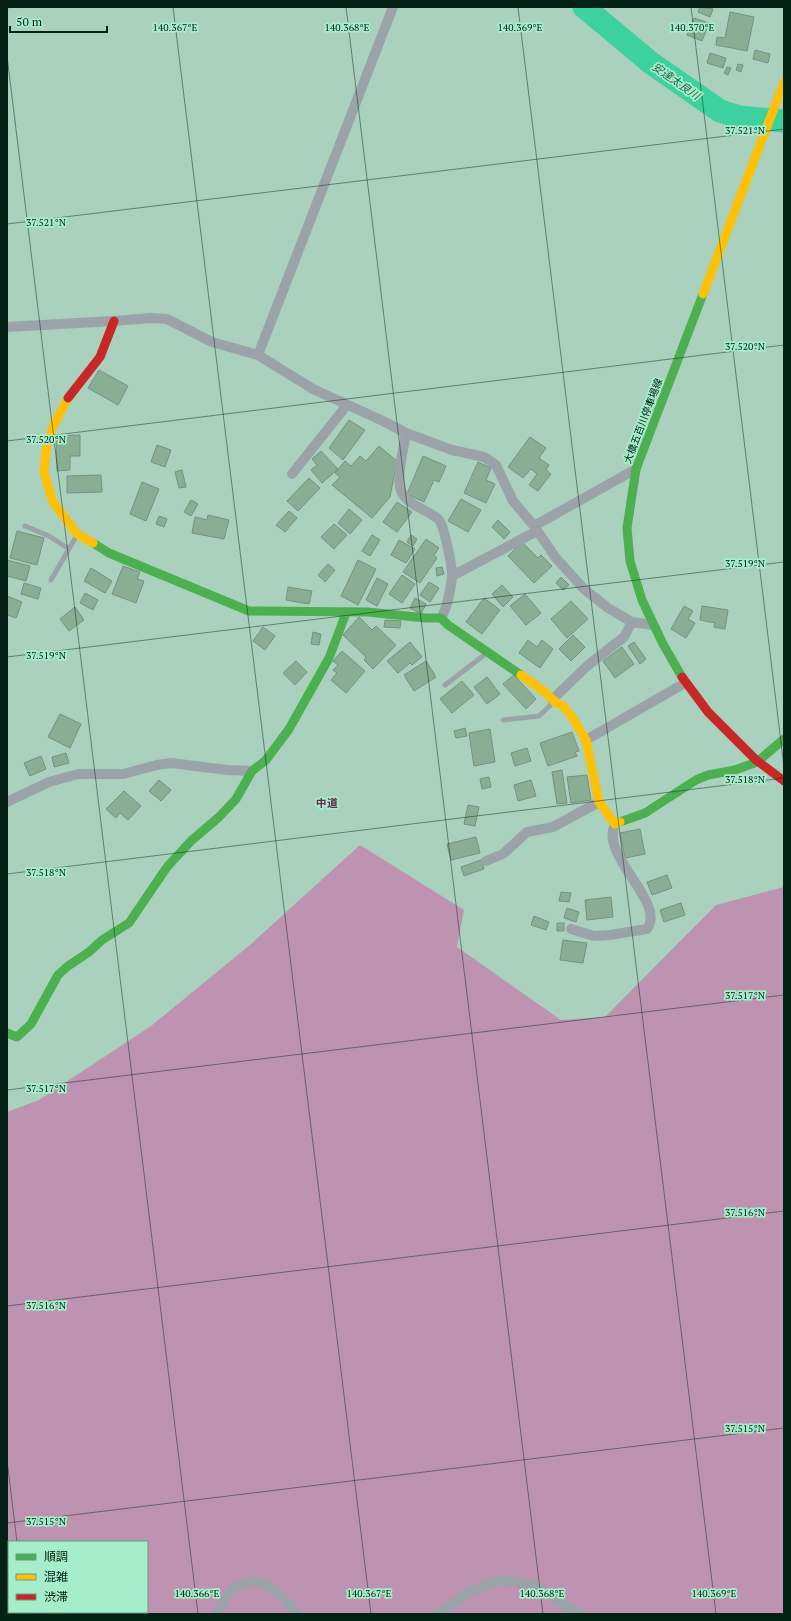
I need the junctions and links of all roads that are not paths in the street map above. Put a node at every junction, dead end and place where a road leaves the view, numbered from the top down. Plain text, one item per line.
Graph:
1 (393, 7) edge
2 (784, 82) edge
3 (114, 321) junction
4 (7, 327) edge
5 (258, 355) junction
6 (346, 405) junction
7 (406, 433) junction
8 (636, 469) junction
9 (292, 474) dead end
10 (25, 526) dead end
11 (535, 528) junction
12 (77, 534) junction
13 (69, 549) junction
14 (452, 576) junction
15 (51, 580) dead end
16 (346, 613) junction
17 (441, 618) junction
18 (632, 622) junction
19 (652, 625) junction
20 (489, 652) junction
21 (685, 683) junction
22 (445, 685) dead end
23 (554, 701) junction
24 (503, 720) dead end
25 (784, 739) edge
26 (586, 740) junction
27 (757, 762) junction
28 (252, 771) junction
29 (784, 781) edge
30 (7, 802) edge
31 (599, 802) junction
32 (615, 824) junction
33 (486, 861) dead end
34 (571, 929) dead end
35 (7, 1033) edge
36 (217, 1614) edge
37 (297, 1614) edge
38 (437, 1614) edge
39 (581, 1614) edge

1 - 5 street
2 - 8 street, 大橋五百川停車場線
3 - 4 street
3 - 5 street
3 - 12 street
5 - 6 street
6 - 7 street
6 - 9 street
7 - 11 street
7 - 14 street
8 - 11 street
8 - 19 street, 大橋五百川停車場線
10 - 13 lane
11 - 14 street
11 - 18 street
12 - 13 lane
12 - 16 street
13 - 15 lane
14 - 17 street
16 - 17 street
16 - 28 street
17 - 20 street
18 - 19 street
18 - 23 street
19 - 21 street, 大橋五百川停車場線
20 - 22 lane
20 - 23 street
21 - 26 street
21 - 27 street, 大橋五百川停車場線
23 - 24 lane
23 - 26 street
25 - 27 street
26 - 31 street
27 - 29 street, 大橋五百川停車場線
27 - 32 street
28 - 30 street
28 - 35 street
31 - 32 street
31 - 33 street
32 - 34 street
36 - 37 street
38 - 39 street

